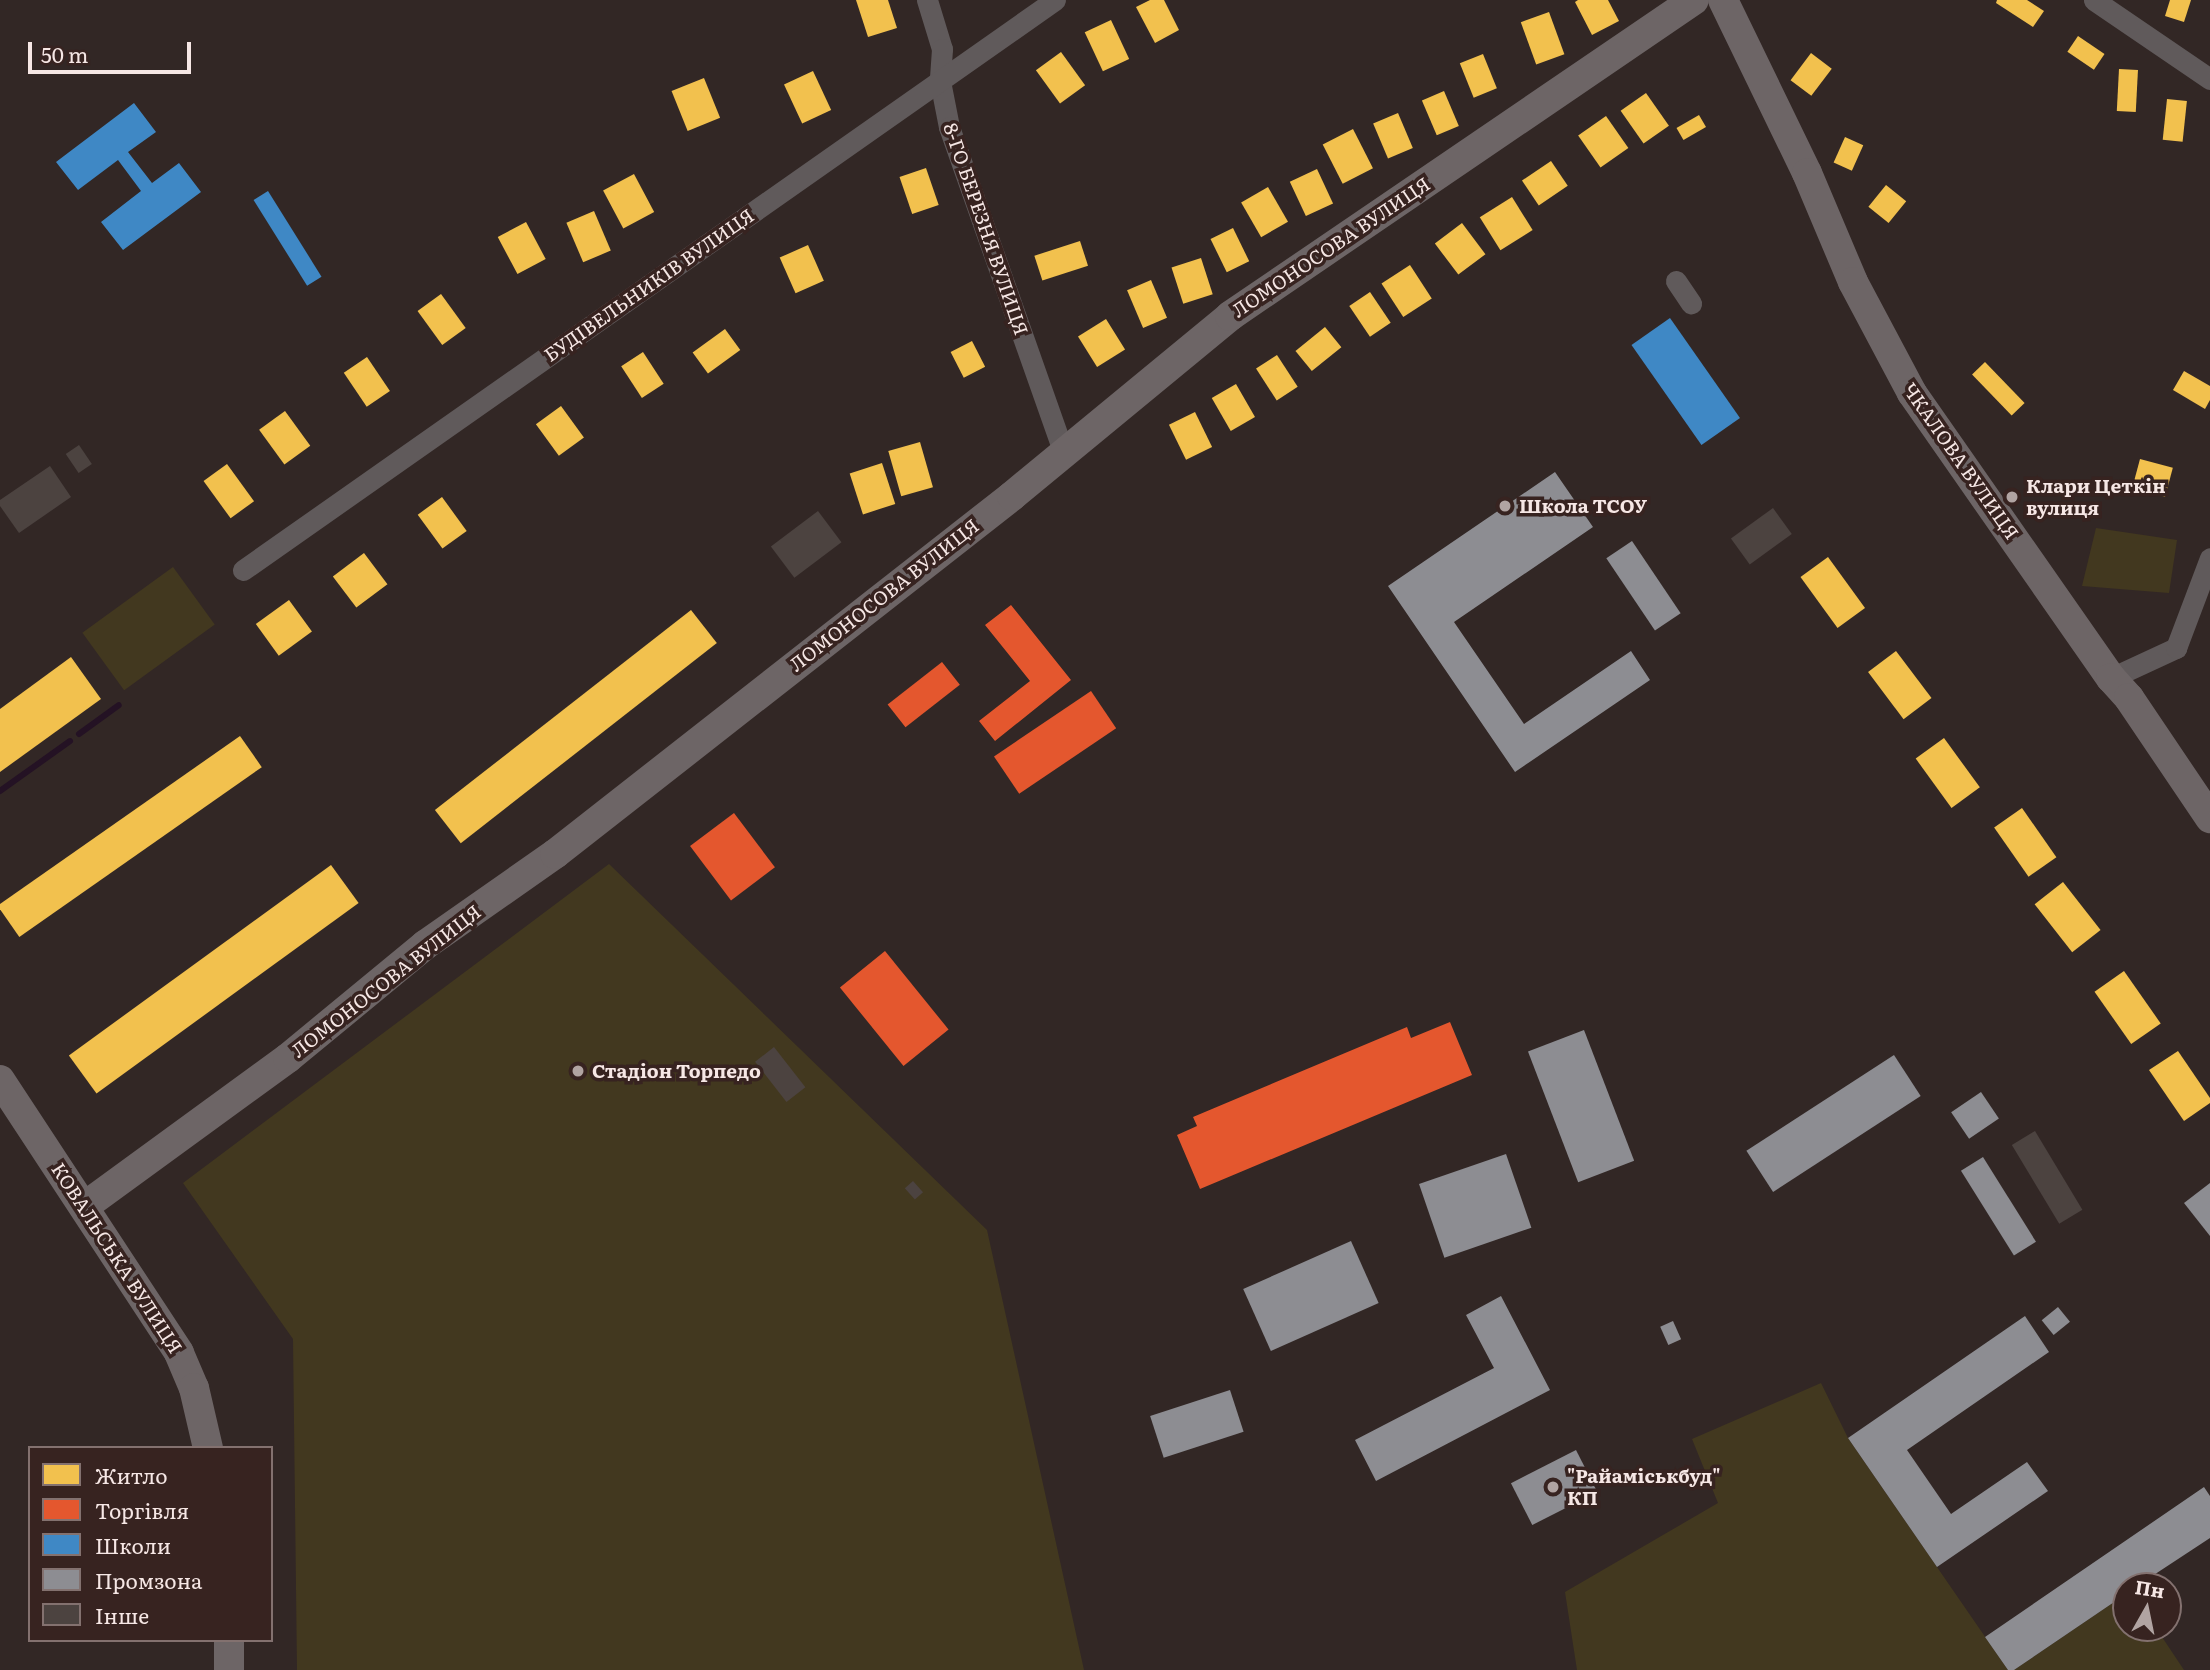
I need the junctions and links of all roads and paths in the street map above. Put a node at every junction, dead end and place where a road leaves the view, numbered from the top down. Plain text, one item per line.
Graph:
1 (927, 0) edge
2 (1055, 0) edge
3 (1694, 0) edge
4 (1723, 0) edge
5 (2094, 0) edge
6 (2210, 79) edge
7 (940, 80) junction
8 (1676, 281) dead end
9 (1691, 303) dead end
10 (1064, 454) junction
11 (2210, 558) edge
12 (243, 570) dead end
13 (2111, 678) junction
14 (2210, 818) edge
15 (0, 1080) edge
16 (85, 1206) junction
17 (208, 1446) edge
18 (229, 1642) edge
19 (229, 1670) edge

1 - 7 street, 8-ГО БЕРЕЗНЯ ВУЛИЦЯ
2 - 7 street, БУДІВЕЛЬНИКІВ ВУЛИЦЯ
3 - 10 street, ЛОМОНОСОВА ВУЛИЦЯ
4 - 13 street, ЧКАЛОВА ВУЛИЦЯ
5 - 6 street
7 - 10 street, 8-ГО БЕРЕЗНЯ ВУЛИЦЯ
7 - 12 street, БУДІВЕЛЬНИКІВ ВУЛИЦЯ
8 - 9 street
10 - 16 street, ЛОМОНОСОВА ВУЛИЦЯ
11 - 13 street
13 - 14 street, ЧКАЛОВА ВУЛИЦЯ
15 - 16 street, КОВАЛЬСЬКА ВУЛИЦЯ
16 - 17 street, КОВАЛЬСЬКА ВУЛИЦЯ
18 - 19 street

